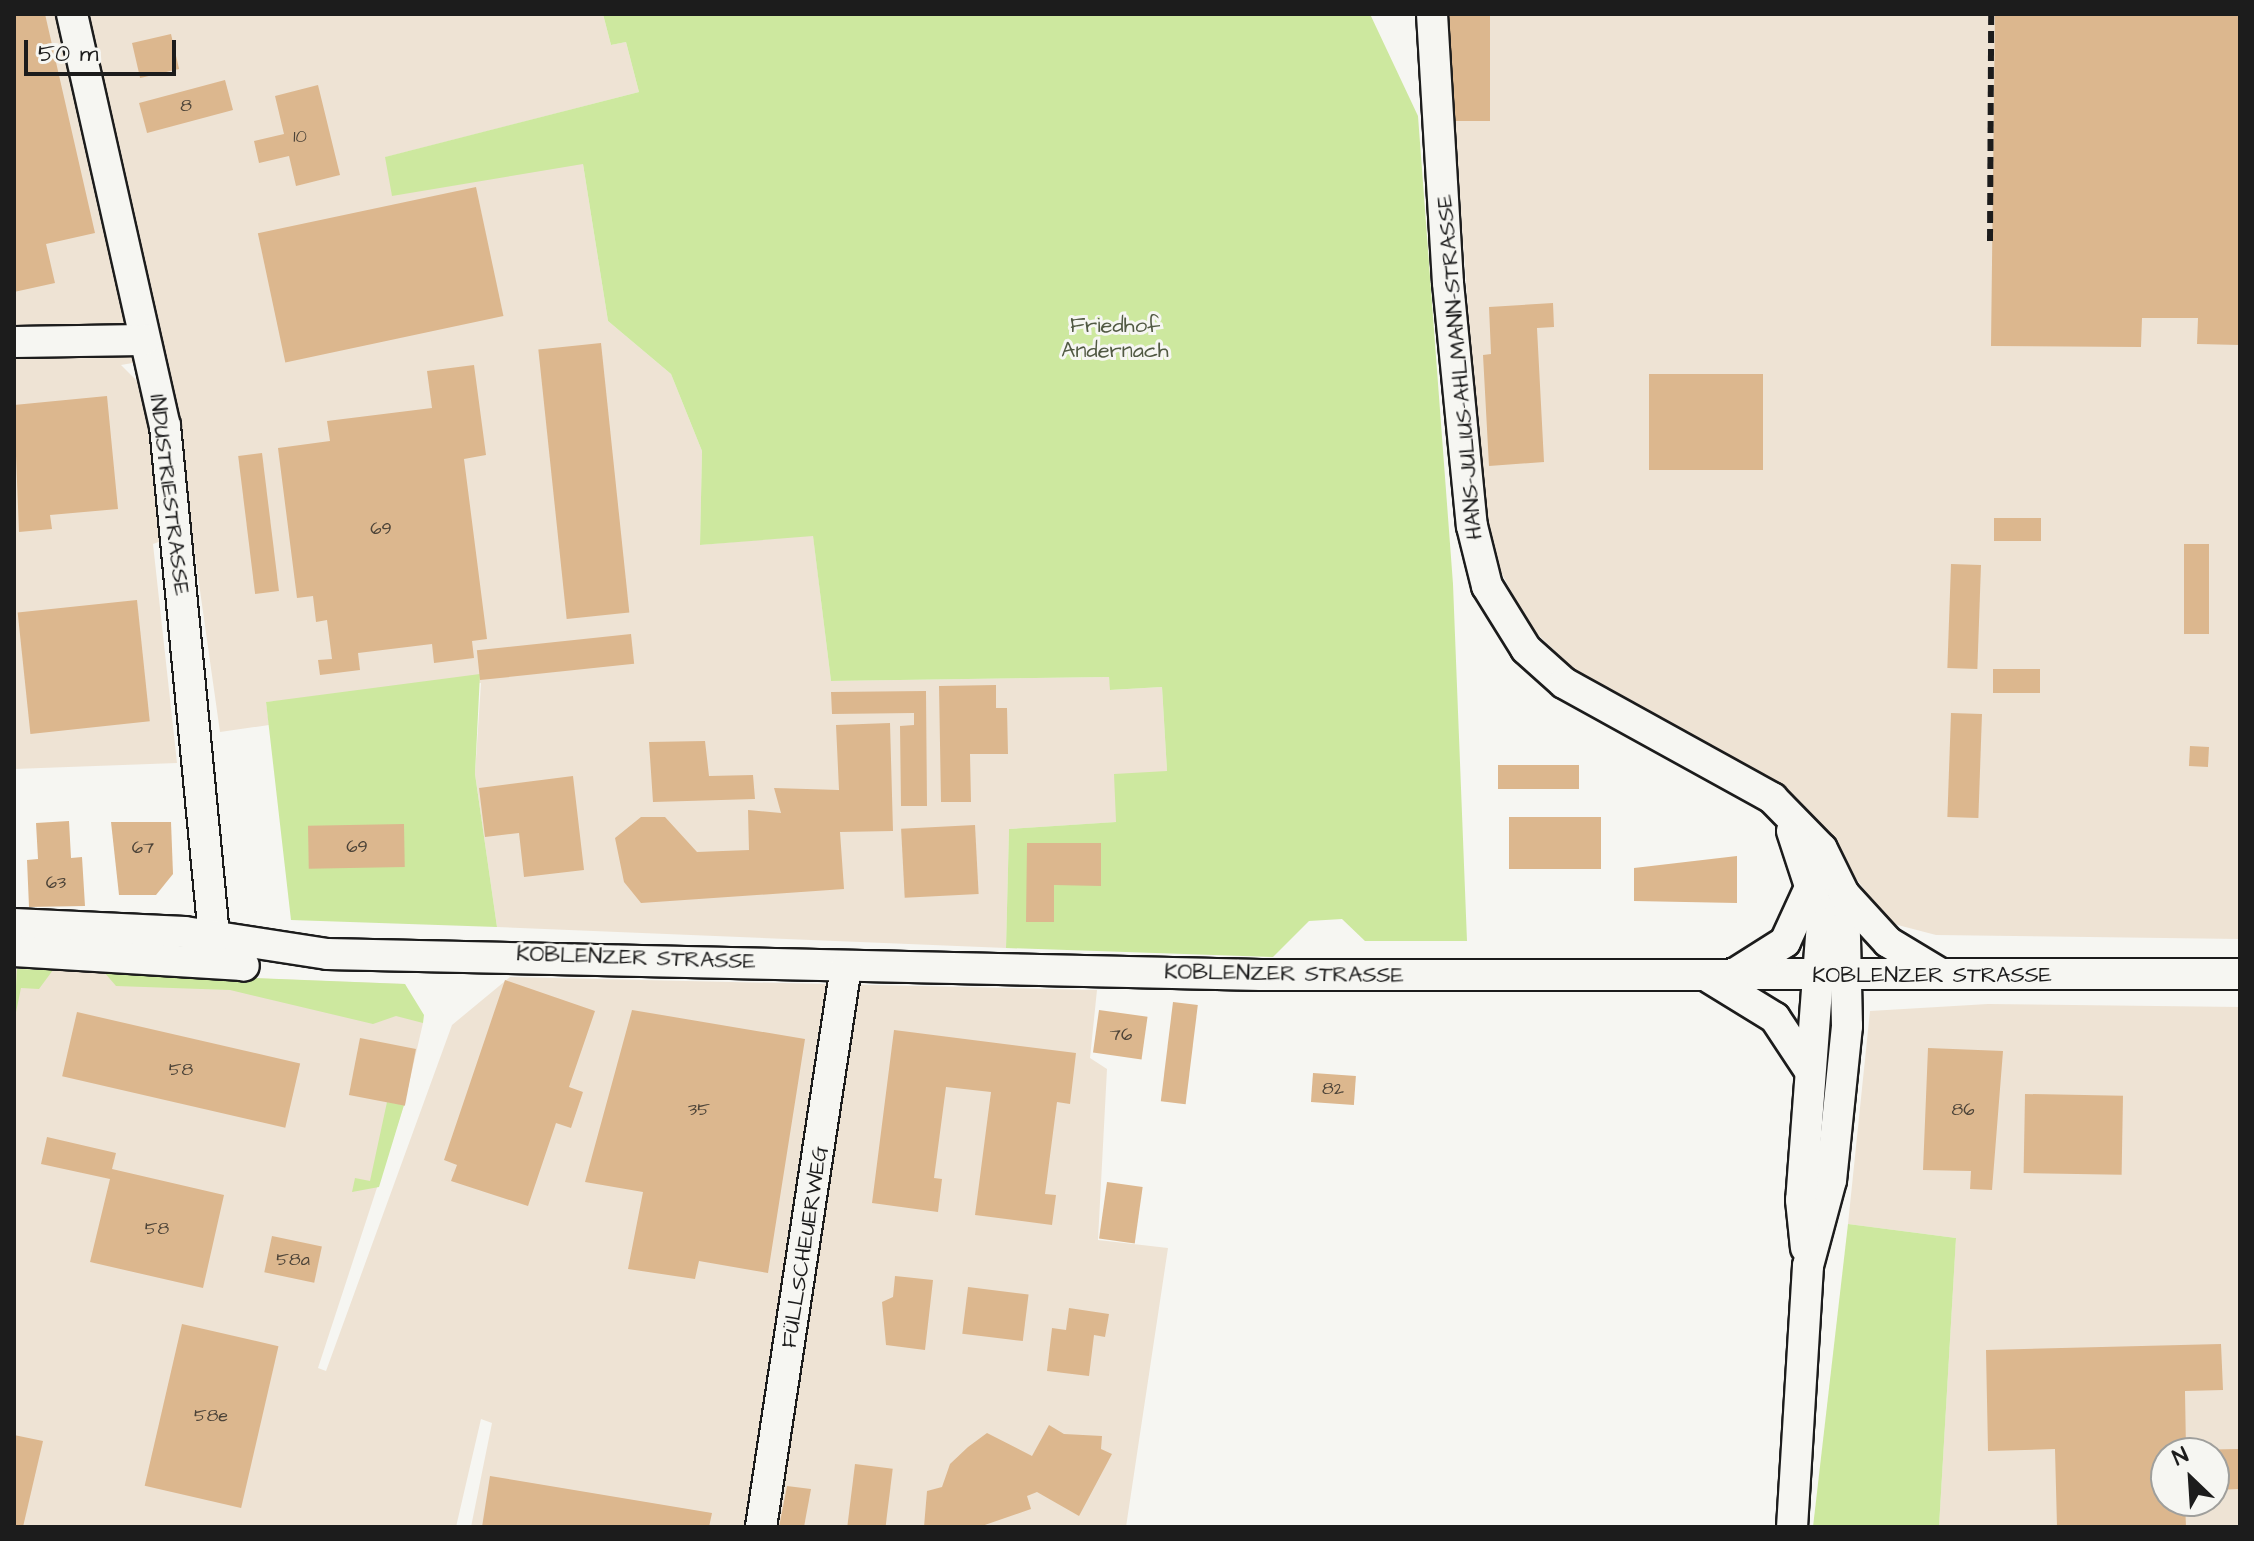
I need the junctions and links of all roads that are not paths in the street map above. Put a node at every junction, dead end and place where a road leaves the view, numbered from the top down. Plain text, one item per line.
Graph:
1 (72, 14) edge
2 (1432, 14) edge
3 (144, 340) junction
4 (14, 342) edge
5 (1779, 805) junction
6 (1813, 881) junction
7 (1844, 894) junction
8 (14, 924) edge
9 (214, 936) junction
10 (14, 951) edge
11 (327, 954) junction
12 (175, 957) junction
13 (244, 966) junction
14 (846, 966) junction
15 (2240, 974) edge
16 (1834, 975) junction
17 (1943, 975) junction
18 (1718, 976) junction
19 (1808, 1068) junction
20 (1808, 1266) junction
21 (761, 1527) edge
22 (1792, 1527) edge

1 - 3 street, INDUSTRIESTRASSE
2 - 5 street, HANS-JULIUS-AHLMANN-STRASSE
3 - 4 street
3 - 9 street, INDUSTRIESTRASSE
5 - 6 street, HANS-JULIUS-AHLMANN-STRASSE
5 - 7 street, HANS-JULIUS-AHLMANN-STRASSE
6 - 16 street, HANS-JULIUS-AHLMANN-STRASSE
6 - 18 street
7 - 16 street, HANS-JULIUS-AHLMANN-STRASSE
7 - 17 street, HANS-JULIUS-AHLMANN-STRASSE
8 - 9 street, KOBLENZER STRASSE
9 - 11 street, KOBLENZER STRASSE
9 - 12 street
9 - 13 street
10 - 12 street, KOBLENZER STRASSE
11 - 13 street, KOBLENZER STRASSE
11 - 14 street, KOBLENZER STRASSE
12 - 13 street, KOBLENZER STRASSE
14 - 18 street, KOBLENZER STRASSE
14 - 21 street, FÜLLSCHEUERWEG
15 - 17 street, KOBLENZER STRASSE
16 - 17 street, KOBLENZER STRASSE
16 - 18 street, KOBLENZER STRASSE
16 - 19 street
16 - 20 street
18 - 19 street
19 - 20 street
20 - 22 street

